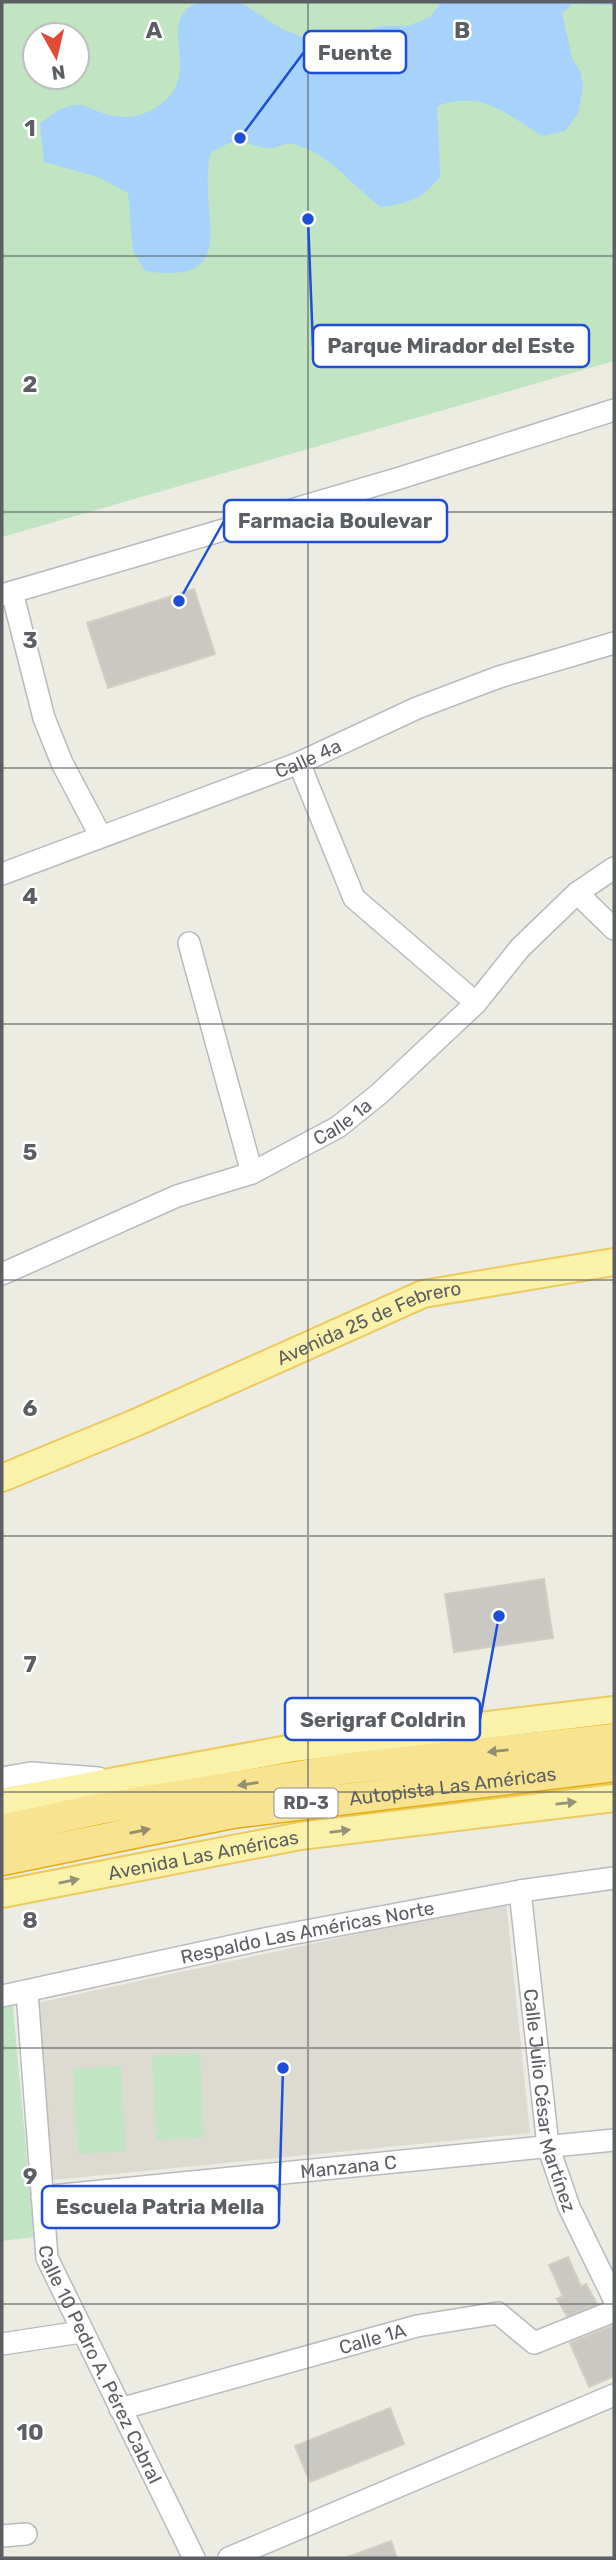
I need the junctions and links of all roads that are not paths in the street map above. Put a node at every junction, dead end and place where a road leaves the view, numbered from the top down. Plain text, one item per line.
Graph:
1 (614, 410) edge
2 (7, 593) edge
3 (614, 643) edge
4 (299, 763) junction
5 (100, 835) junction
6 (614, 868) edge
7 (2, 874) edge
8 (577, 893) junction
9 (614, 929) edge
10 (189, 943) dead end
11 (476, 1003) junction
12 (252, 1173) junction
13 (614, 1262) edge
14 (2, 1274) edge
15 (135, 1423) junction
16 (2, 1478) edge
17 (2, 1492) edge
18 (614, 1710) edge
19 (614, 1739) edge
20 (614, 1766) edge
21 (2, 1778) edge
22 (114, 1779) junction
23 (614, 1798) edge
24 (2, 1802) edge
25 (2, 1830) edge
26 (2, 1860) edge
27 (614, 1878) edge
28 (520, 1891) junction
29 (2, 1894) edge
30 (27, 1992) junction
31 (2, 1996) edge
32 (614, 2140) edge
33 (548, 2146) junction
34 (42, 2197) junction
35 (614, 2299) edge
36 (614, 2311) edge
37 (81, 2332) junction
38 (2, 2344) edge
39 (614, 2395) edge
40 (120, 2409) junction
41 (26, 2534) dead end
42 (2, 2536) edge
43 (194, 2558) edge
44 (229, 2558) edge

1 - 2 street
2 - 5 street
3 - 4 street, Calle 4a
4 - 5 street, Calle 4a
4 - 11 street
5 - 7 street, Calle 4a
6 - 8 street, Calle 1a
8 - 9 street
8 - 11 street, Calle 1a
10 - 12 street
11 - 12 street, Calle 1a
12 - 14 street, Calle 1a
13 - 15 main road, Avenida 25 de Febrero
15 - 16 main road, Avenida 25 de Febrero
15 - 17 main road, Avenida 25 de Febrero
18 - 22 main road
19 -> 25 highway, Autopista Las Américas / RD-3
26 -> 20 highway, Autopista Las Américas / RD-3
21 - 22 street
22 - 24 main road
29 -> 23 main road, Avenida Las Américas
27 - 28 street, Respaldo Las Américas Norte
28 - 30 street, Respaldo Las Américas Norte
28 - 33 street, Calle Julio César Martínez
30 - 31 street, Respaldo Las Américas Norte
30 - 34 street, Calle 10 Pedro A. Pérez Cabral
32 - 33 street, Manzana C
33 - 34 street, Manzana C
33 - 35 street, Calle Julio César Martínez
34 - 37 street, Calle 10 Pedro A. Pérez Cabral
36 - 40 street, Calle 1A
37 - 38 street
37 - 40 street, Calle 10 Pedro A. Pérez Cabral
39 - 44 street
40 - 43 street, Calle 10 Pedro A. Pérez Cabral
41 - 42 street

